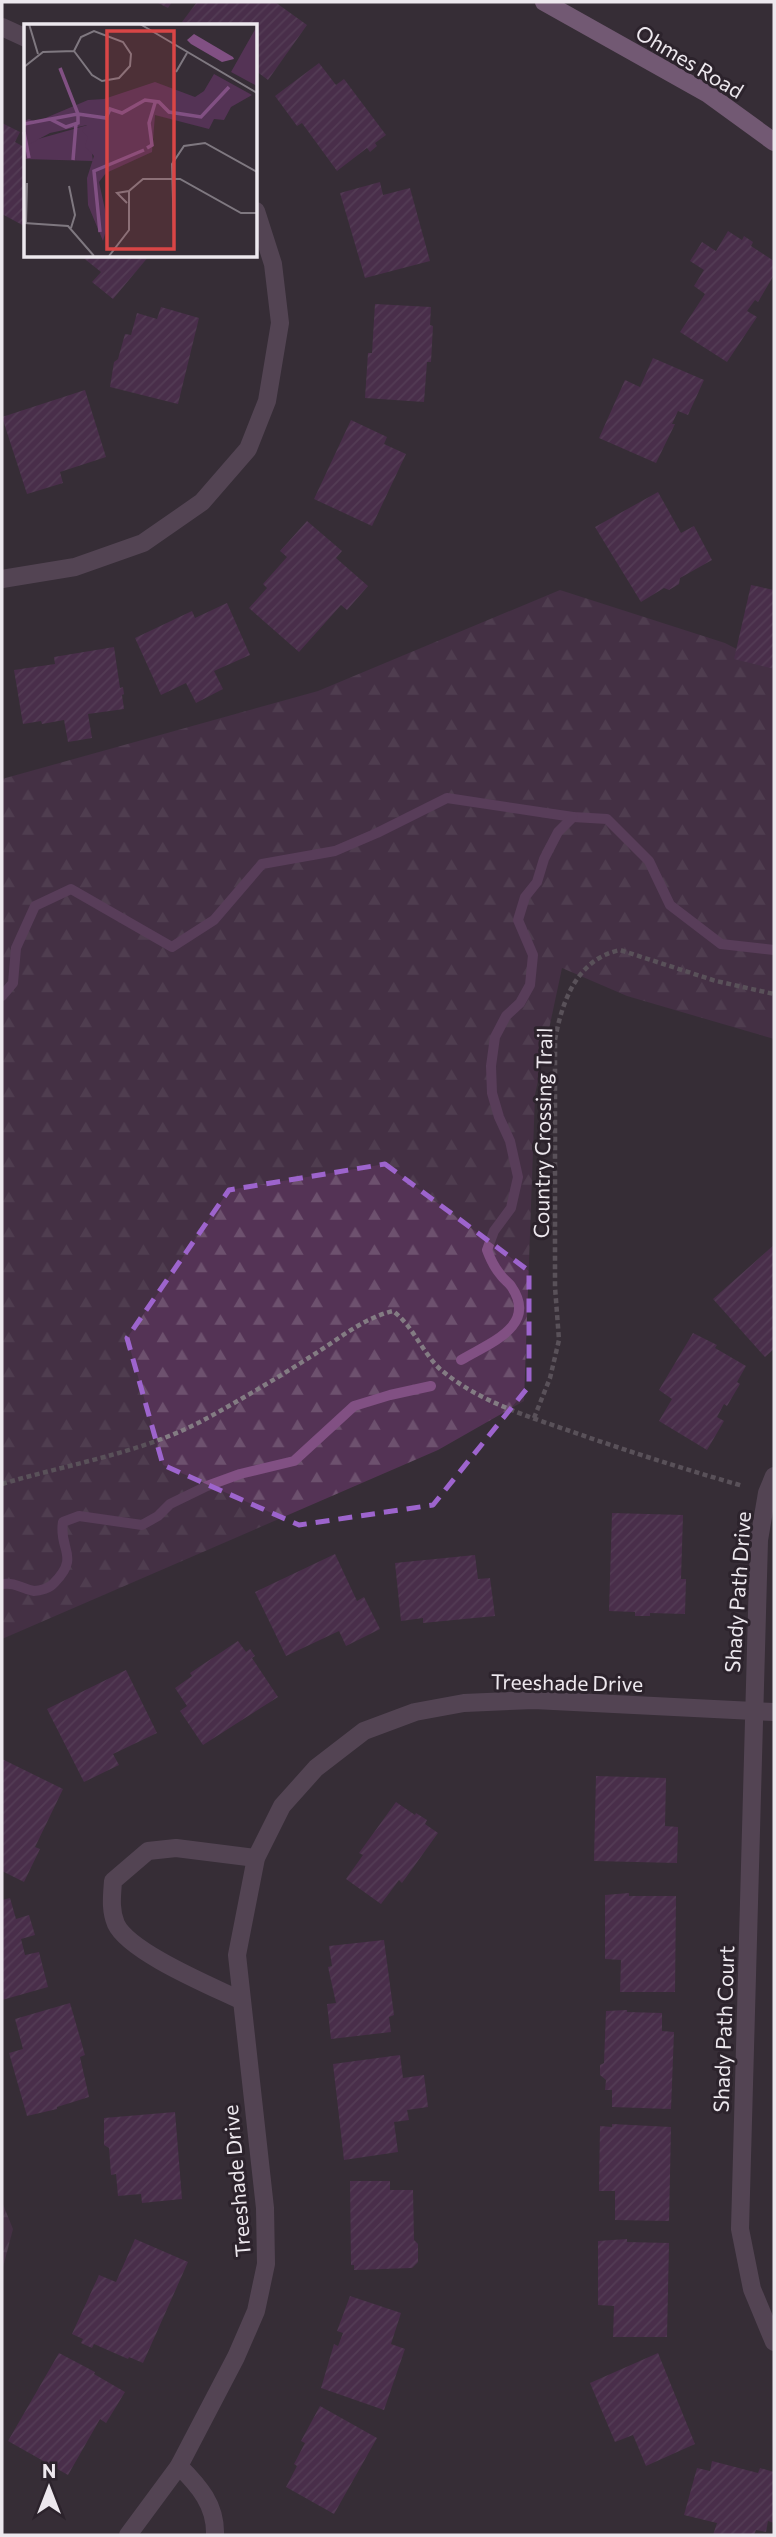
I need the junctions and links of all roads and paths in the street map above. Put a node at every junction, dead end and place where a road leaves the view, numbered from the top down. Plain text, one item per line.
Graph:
1 (544, 2) edge
2 (2, 27) edge
3 (24, 37) edge
4 (774, 142) edge
5 (257, 214) edge
6 (2, 579) edge
7 (774, 994) edge
8 (534, 1419) junction
9 (774, 1476) edge
10 (2, 1484) edge
11 (767, 1493) junction
12 (753, 1712) junction
13 (774, 1712) edge
14 (256, 1858) junction
15 (240, 2000) junction
16 (774, 2343) edge
17 (179, 2466) junction
18 (128, 2535) edge
19 (215, 2535) edge

1 - 4 main road, Ohmes Road
2 - 3 street
5 - 6 street
7 - 8 path, Country Crossing Trail
8 - 10 path
8 - 11 path
9 - 11 street, Shady Path Drive
11 - 12 street, Shady Path Drive
12 - 13 street, Treeshade Drive
12 - 14 street, Treeshade Drive
12 - 16 street, Shady Path Court
14 - 15 street, Treeshade Drive
14 - 15 street
15 - 17 street, Treeshade Drive
17 - 18 street, Treeshade Drive
17 - 19 street

